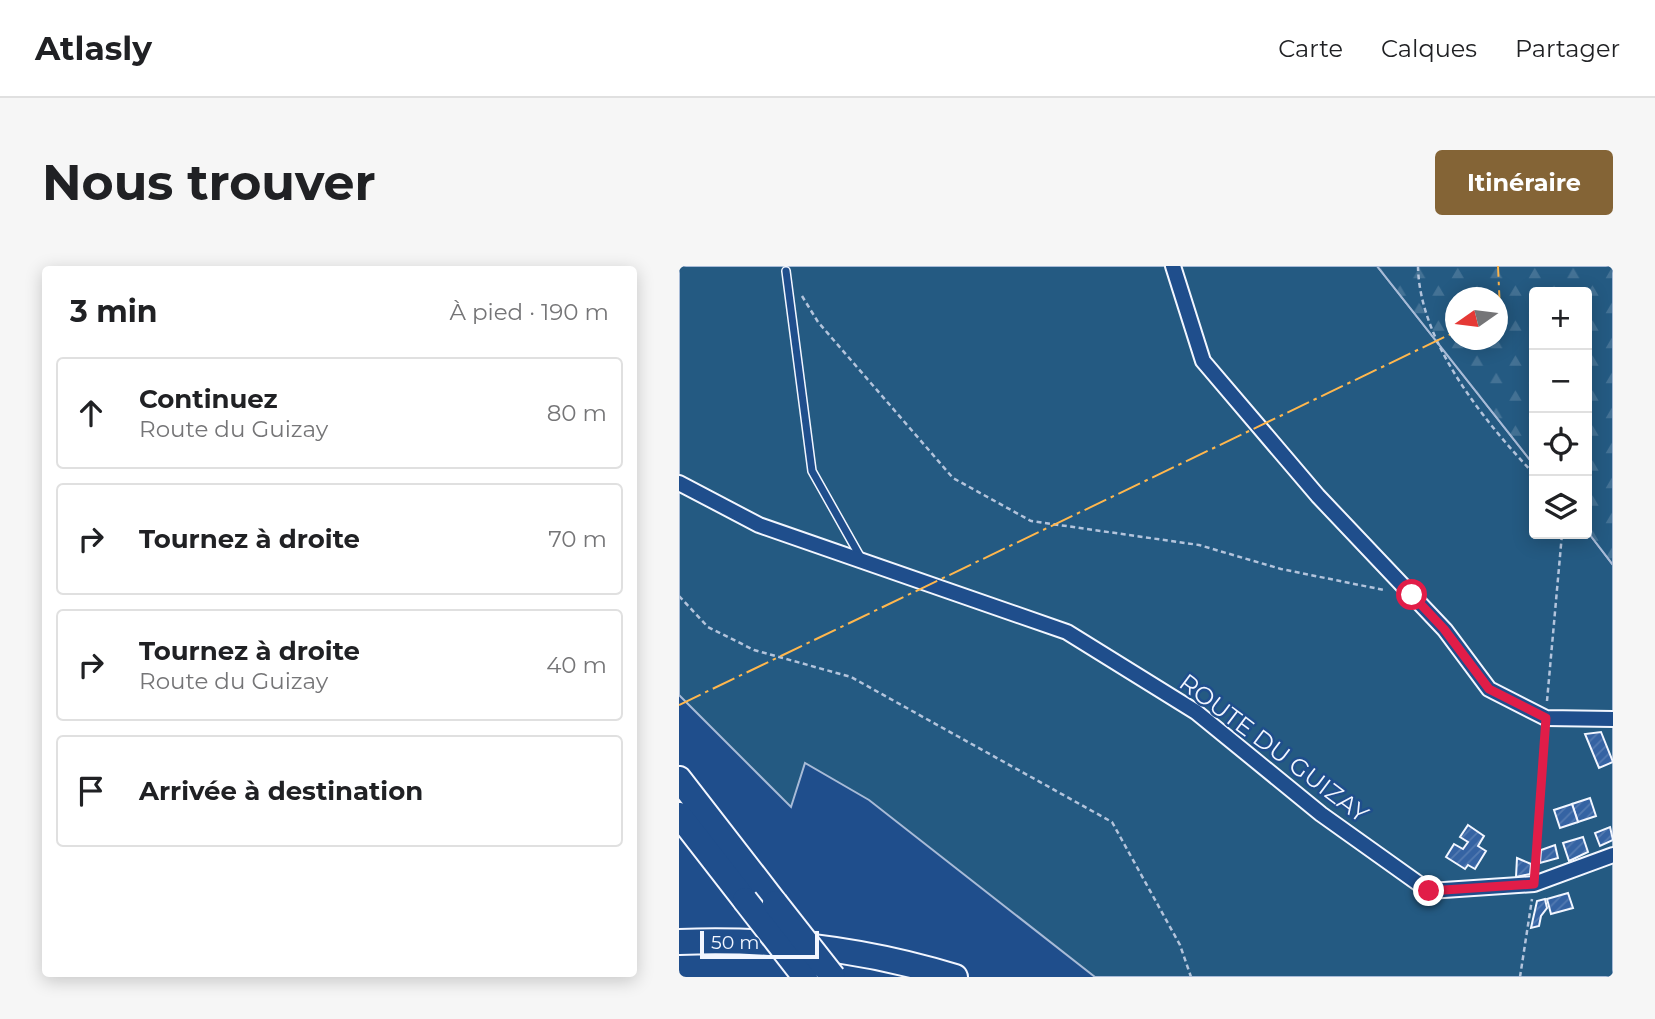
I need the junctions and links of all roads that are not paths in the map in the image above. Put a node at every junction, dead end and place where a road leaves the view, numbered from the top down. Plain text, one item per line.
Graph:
1 (1173, 266) edge
2 (786, 271) road end
3 (679, 482) edge
4 (863, 562) junction
5 (1613, 719) edge
6 (679, 779) edge
7 (679, 814) edge
8 (1613, 855) edge
9 (1613, 860) edge
10 (1597, 861) junction
11 (679, 942) edge
12 (679, 958) edge
13 (907, 971) edge
14 (805, 977) edge
15 (833, 977) edge
16 (955, 977) edge

1 - 5 street
2 - 4 lane
3 - 4 street, ROUTE DU GUIZAY
4 - 10 street, ROUTE DU GUIZAY
6 - 15 highway, bridge
7 - 14 highway, bridge
8 - 10 street, ROUTE DU GUIZAY
9 - 10 lane
11 - 13 highway
12 - 13 highway
13 - 16 highway

